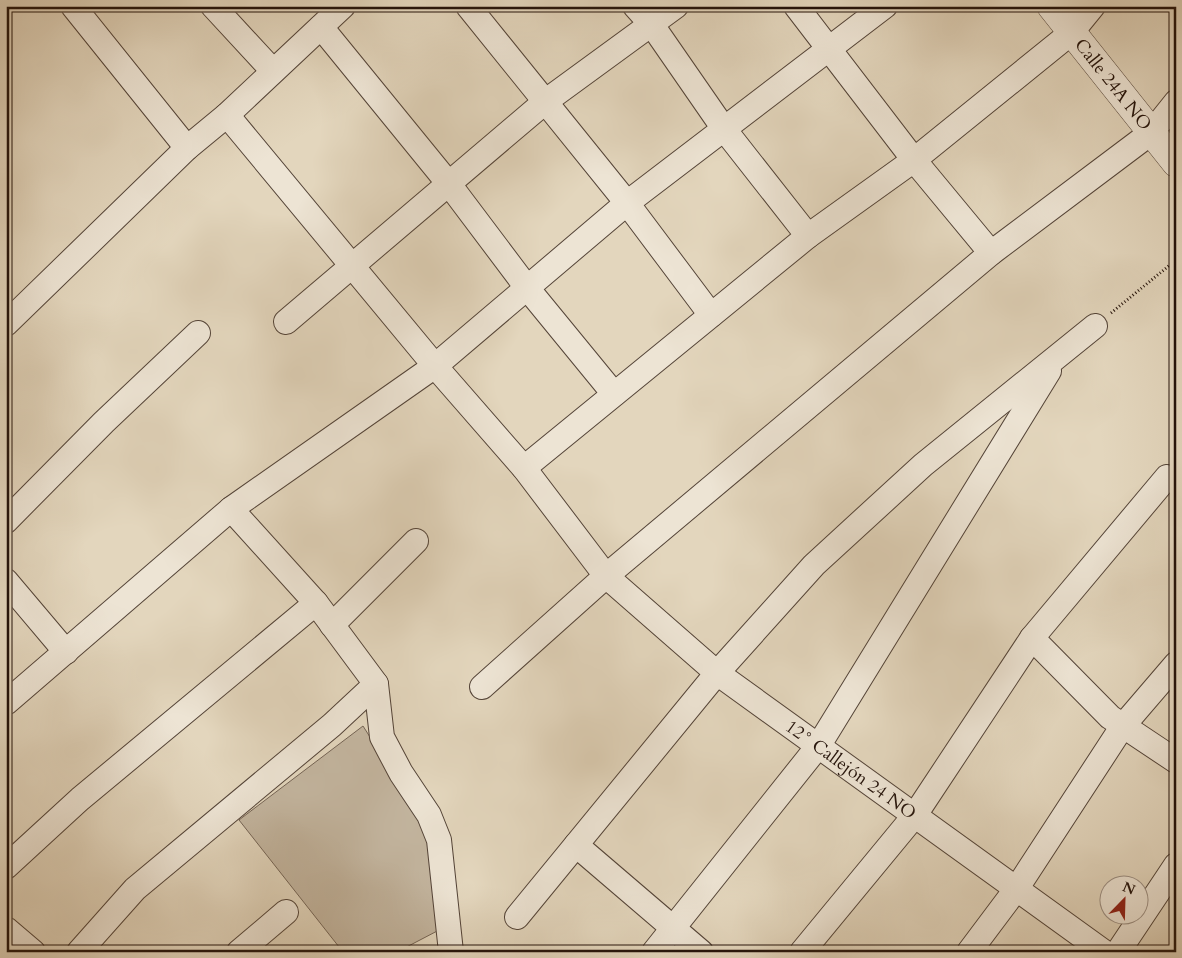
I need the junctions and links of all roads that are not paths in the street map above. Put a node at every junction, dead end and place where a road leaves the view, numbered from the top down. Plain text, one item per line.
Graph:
1 (73, 6) edge
2 (213, 6) edge
3 (343, 6) edge
4 (468, 6) edge
5 (635, 6) edge
6 (676, 6) edge
7 (796, 6) edge
8 (885, 6) edge
9 (1051, 6) edge
10 (1093, 6) edge
11 (652, 25) junction
12 (321, 27) junction
13 (1071, 33) junction
14 (829, 49) junction
15 (273, 71) junction
16 (546, 101) junction
17 (1176, 102) edge
18 (227, 115) junction
19 (724, 129) junction
20 (1152, 132) junction
21 (187, 148) junction
22 (914, 160) junction
23 (1176, 163) edge
24 (449, 184) junction
25 (627, 203) junction
26 (808, 236) junction
27 (990, 253) junction
28 (354, 266) junction
29 (528, 289) junction
30 (711, 315) junction
31 (286, 322) dead end
32 (6, 324) edge
33 (1095, 326) road end
34 (198, 333) dead end
35 (1059, 355) junction
36 (435, 366) junction
37 (614, 394) junction
38 (524, 468) junction
39 (1168, 477) dead end
40 (231, 509) junction
41 (6, 521) edge
42 (416, 541) dead end
43 (606, 576) junction
44 (6, 581) edge
45 (316, 603) junction
46 (332, 625) junction
47 (1032, 638) junction
48 (66, 652) junction
49 (1176, 664) edge
50 (717, 673) junction
51 (376, 684) junction
52 (482, 687) dead end
53 (6, 703) edge
54 (1122, 727) junction
55 (818, 745) junction
56 (1176, 761) edge
57 (915, 815) junction
58 (576, 845) junction
59 (1176, 865) edge
60 (6, 868) edge
61 (1017, 888) junction
62 (286, 912) dead end
63 (517, 917) dead end
64 (6, 929) edge
65 (673, 929) junction
66 (33, 952) edge
67 (79, 952) edge
68 (239, 952) edge
69 (451, 952) edge
70 (654, 952) edge
71 (701, 952) edge
72 (802, 952) edge
73 (969, 952) edge
74 (1104, 952) edge
75 (1118, 952) edge

1 - 21 street
2 - 15 street
3 - 12 street
4 - 16 street
5 - 11 street
6 - 11 street
7 - 14 street
8 - 14 street
9 - 13 street, Calle 24A NO
10 - 13 street
11 - 16 street
11 - 19 street
12 - 15 street
12 - 24 street
13 - 20 street, Calle 24A NO
13 - 22 street
14 - 19 street
14 - 22 street
15 - 18 street
16 - 24 street
16 - 25 street
17 - 20 street
18 - 21 street
18 - 28 street, 12° Callejón 24 NO
19 - 25 street
19 - 26 street
20 - 23 street, Calle 24A NO
20 - 27 street
21 - 32 street
22 - 26 street
22 - 27 street
24 - 28 street
24 - 29 street
25 - 29 street
25 - 30 street
26 - 30 street
27 - 43 street
28 - 31 street
28 - 36 street, 12° Callejón 24 NO
29 - 36 street
29 - 37 street
30 - 37 street
33 - 35 street
34 - 41 street
35 - 50 street
35 - 55 street
36 - 38 street, 12° Callejón 24 NO
36 - 40 street
37 - 38 street
38 - 43 street, 12° Callejón 24 NO
39 - 47 street
40 - 45 street
40 - 48 street
42 - 46 street
43 - 50 street, 12° Callejón 24 NO
43 - 52 street
44 - 48 street
45 - 46 street
45 - 60 street
46 - 51 street
47 - 54 street
47 - 57 street
48 - 53 street
49 - 54 street
50 - 55 street, 12° Callejón 24 NO
50 - 58 street
51 - 67 street
51 - 69 street
54 - 56 street
54 - 61 street
55 - 57 street, 12° Callejón 24 NO
55 - 65 street
57 - 61 street, 12° Callejón 24 NO
57 - 72 street
58 - 63 street
58 - 65 street
59 - 75 street
61 - 73 street
61 - 74 street, 12° Callejón 24 NO
62 - 68 street
64 - 66 street
65 - 70 street
65 - 71 street

